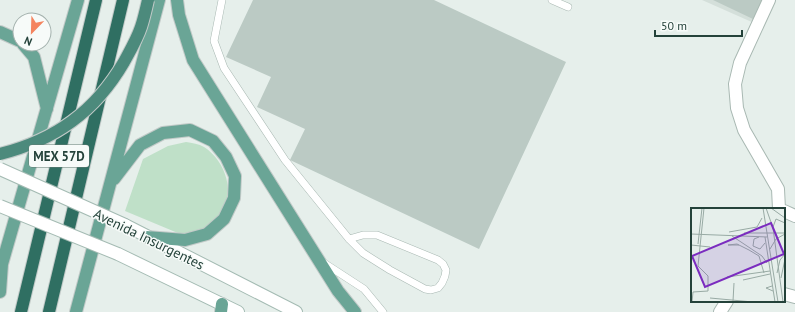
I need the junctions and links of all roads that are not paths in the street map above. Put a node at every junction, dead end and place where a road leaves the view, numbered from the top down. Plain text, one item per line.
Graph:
1 (78, 0) edge
2 (96, 0) edge
3 (123, 0) edge
4 (148, 0) edge
5 (159, 0) edge
6 (177, 0) edge
7 (222, 0) edge
8 (552, 0) edge
9 (769, 0) edge
10 (568, 7) dead end
11 (0, 32) edge
12 (12, 37) edge
13 (30, 52) edge
14 (48, 110) junction
15 (0, 154) edge
16 (0, 169) edge
17 (110, 183) junction
18 (0, 206) edge
19 (779, 208) edge
20 (785, 211) edge
21 (795, 216) edge
22 (146, 237) junction
23 (349, 239) junction
24 (320, 261) junction
25 (1, 266) edge
26 (0, 292) edge
27 (785, 294) edge
28 (795, 297) edge
29 (80, 300) junction
30 (726, 302) edge
31 (221, 308) edge
32 (21, 312) edge
33 (49, 312) edge
34 (76, 312) edge
35 (86, 312) edge
36 (238, 312) edge
37 (296, 312) edge
38 (355, 312) edge
39 (383, 312) edge
40 (720, 312) edge

1 - 14 main road
2 - 32 highway, MEX 57D
3 - 33 highway, MEX 57D
4 - 15 highway, bridge
5 - 17 main road
6 - 24 main road
7 - 23 lane
8 - 10 lane
9 - 19 main road
11 - 12 main road
13 - 14 main road
14 - 25 main road
16 - 22 main road, Avenida Insurgentes, bridge
17 - 22 main road
17 - 29 main road
18 - 31 main road, Avenida Insurgentes, bridge
20 - 21 main road
22 - 37 main road, Avenida Insurgentes
23 - 23 lane
24 - 38 main road
24 - 39 lane
25 - 26 main road
27 - 28 main road
29 - 34 main road
29 - 35 main road
30 - 40 main road
31 - 36 main road, Avenida Insurgentes

